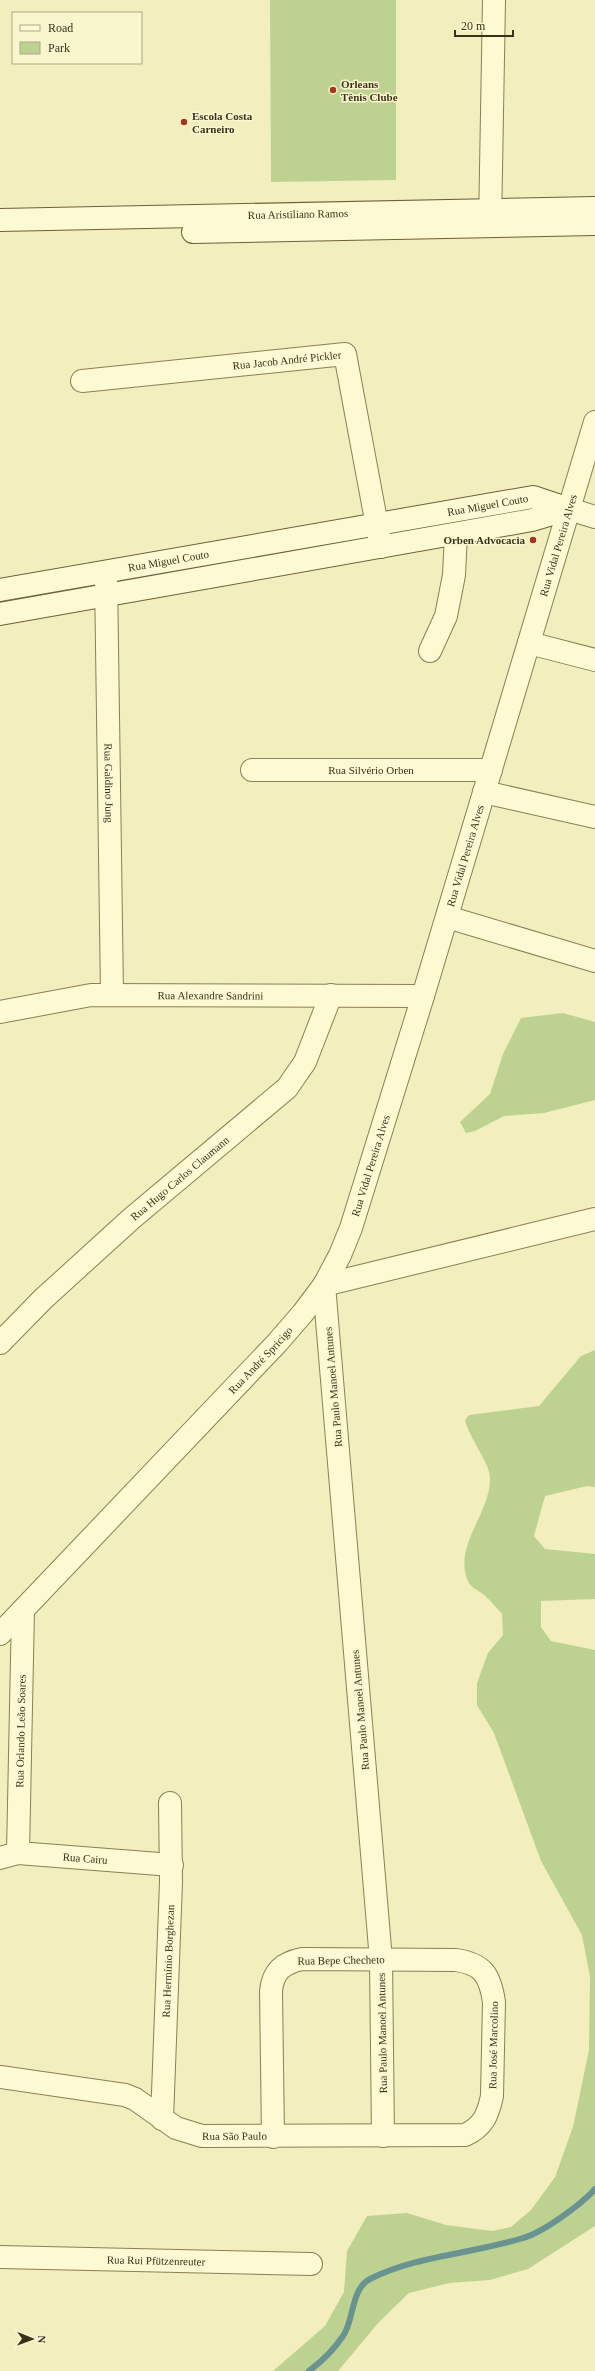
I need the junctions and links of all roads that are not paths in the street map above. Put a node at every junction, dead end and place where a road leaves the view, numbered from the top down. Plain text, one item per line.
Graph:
1 (494, 0) edge
2 (595, 208) edge
3 (490, 218) junction
4 (0, 220) edge
5 (595, 224) edge
6 (0, 236) edge
7 (82, 381) dead end
8 (595, 422) edge
9 (569, 509) junction
10 (595, 517) edge
11 (376, 524) junction
12 (456, 534) junction
13 (381, 547) junction
14 (106, 571) junction
15 (0, 590) edge
16 (107, 595) junction
17 (0, 614) edge
18 (529, 644) junction
19 (430, 651) dead end
20 (595, 660) edge
21 (252, 770) dead end
22 (491, 770) junction
23 (484, 792) junction
24 (595, 817) edge
25 (447, 917) junction
26 (595, 961) edge
27 (112, 994) junction
28 (331, 995) junction
29 (423, 996) junction
30 (0, 1012) edge
31 (595, 1219) edge
32 (324, 1285) junction
33 (0, 1344) edge
34 (23, 1610) junction
35 (0, 1634) edge
36 (170, 1803) dead end
37 (9, 1855) edge
38 (172, 1865) junction
39 (381, 1960) junction
40 (478, 1966) joint
41 (0, 2077) edge
42 (162, 2119) junction
43 (480, 2127) joint
44 (383, 2136) junction
45 (273, 2137) junction
46 (0, 2257) edge
47 (311, 2264) dead end

1 - 3 street
2 - 3 street, Rua Aristiliano Ramos
3 - 4 street, Rua Aristiliano Ramos
3 - 5 street, Rua Aristiliano Ramos
3 - 6 street, Rua Aristiliano Ramos
7 - 11 street, Rua Jacob André Pickler
8 - 9 street, Rua Vidal Pereira Alves
9 - 10 street
9 - 11 street, Rua Miguel Couto
9 - 12 street, Rua Miguel Couto
9 - 18 street, Rua Vidal Pereira Alves
11 - 13 street, Rua Jacob André Pickler
11 - 14 street, Rua Miguel Couto
12 - 13 street, Rua Miguel Couto
12 - 19 street
13 - 16 street, Rua Miguel Couto
14 - 15 street, Rua Miguel Couto
14 - 16 street, Rua Galdino Jung
16 - 17 street, Rua Miguel Couto
16 - 27 street, Rua Galdino Jung
18 - 20 street
18 - 22 street, Rua Vidal Pereira Alves
21 - 22 street, Rua Silvério Orben
22 - 23 street, Rua Vidal Pereira Alves
23 - 24 street
23 - 25 street, Rua Vidal Pereira Alves
25 - 26 street
25 - 29 street, Rua Vidal Pereira Alves
27 - 28 street, Rua Alexandre Sandrini
27 - 30 street, Rua Alexandre Sandrini
28 - 29 street, Rua Alexandre Sandrini
28 - 33 street, Rua Hugo Carlos Claumann
29 - 32 street, Rua Vidal Pereira Alves
31 - 32 street
32 - 34 street, Rua André Spricigo
32 - 39 street, Rua Paulo Manoel Antunes
34 - 35 street, Rua André Spricigo
34 - 37 street, Rua Orlando Leão Soares
36 - 38 street, Rua Hermínio Borghezan
37 - 38 street, Rua Cairu
38 - 42 street, Rua Hermínio Borghezan
39 - 40 street, Rua Bepe Checheto
39 - 44 street, Rua Paulo Manoel Antunes
39 - 45 street, Rua Bepe Checheto
40 - 43 street, Rua José Marcolino
41 - 42 street, Rua São Paulo
42 - 45 street, Rua São Paulo
43 - 44 street, Rua São Paulo
44 - 45 street, Rua São Paulo
46 - 47 street, Rua Rui Pfützenreuter

